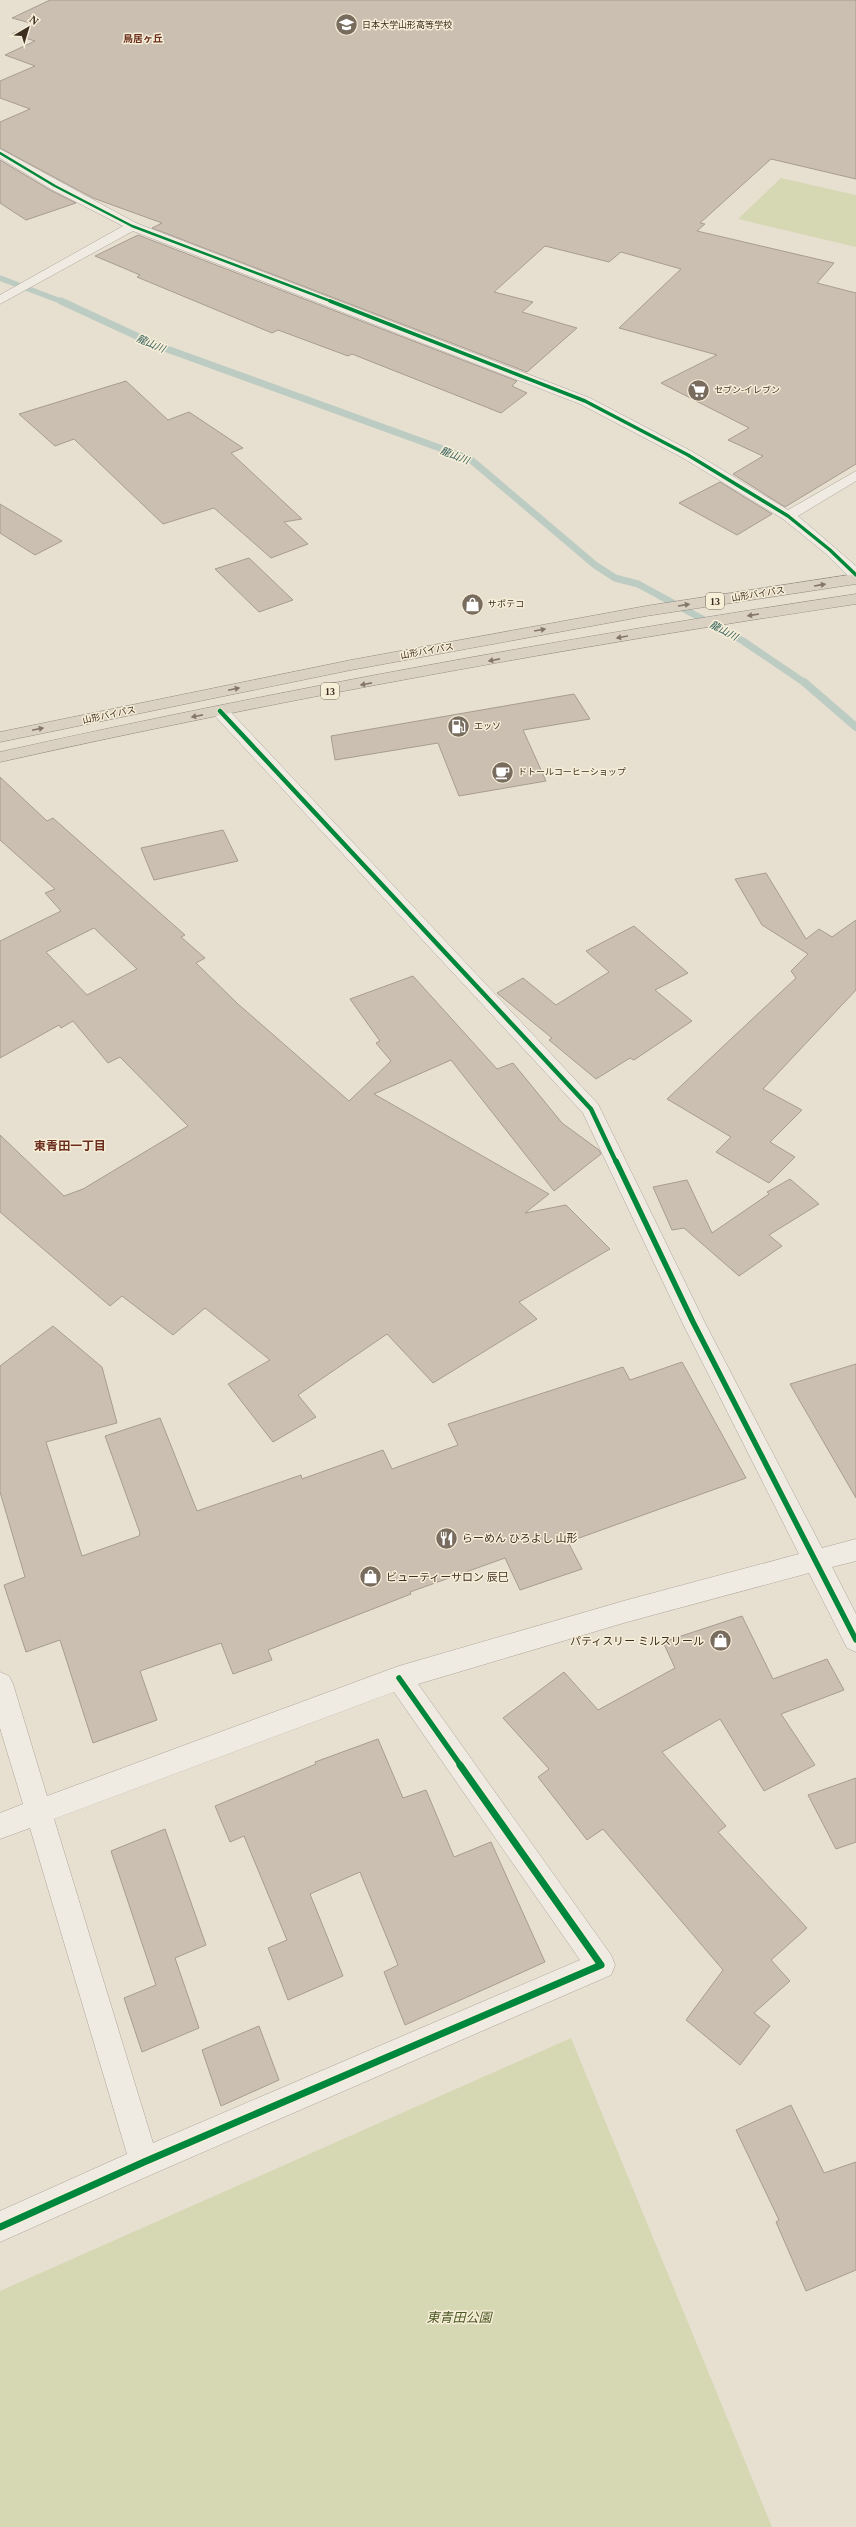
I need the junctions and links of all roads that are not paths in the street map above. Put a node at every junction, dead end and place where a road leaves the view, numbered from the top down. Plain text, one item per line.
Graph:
1 (0, 153) edge
2 (132, 226) junction
3 (0, 300) edge
4 (856, 475) edge
5 (788, 516) junction
6 (856, 575) edge
7 (856, 579) edge
8 (856, 599) edge
9 (220, 711) junction
10 (0, 737) edge
11 (0, 757) edge
12 (856, 1550) edge
13 (814, 1560) junction
14 (856, 1640) edge
15 (399, 1678) junction
16 (0, 1684) edge
17 (39, 1811) junction
18 (0, 1826) edge
19 (144, 2162) junction
20 (0, 2227) edge

1 - 2 street
2 - 3 street
2 - 5 street
4 - 5 street
5 - 6 street
10 -> 7 highway, 山形バイパス / 13
8 -> 9 highway, 山形バイパス / 13
9 -> 11 highway, 山形バイパス / 13
9 - 13 street
12 - 13 street
13 - 14 street
13 - 15 street
15 - 17 street
15 - 19 street
16 - 17 street
17 - 18 street
17 - 19 street
19 - 20 street

